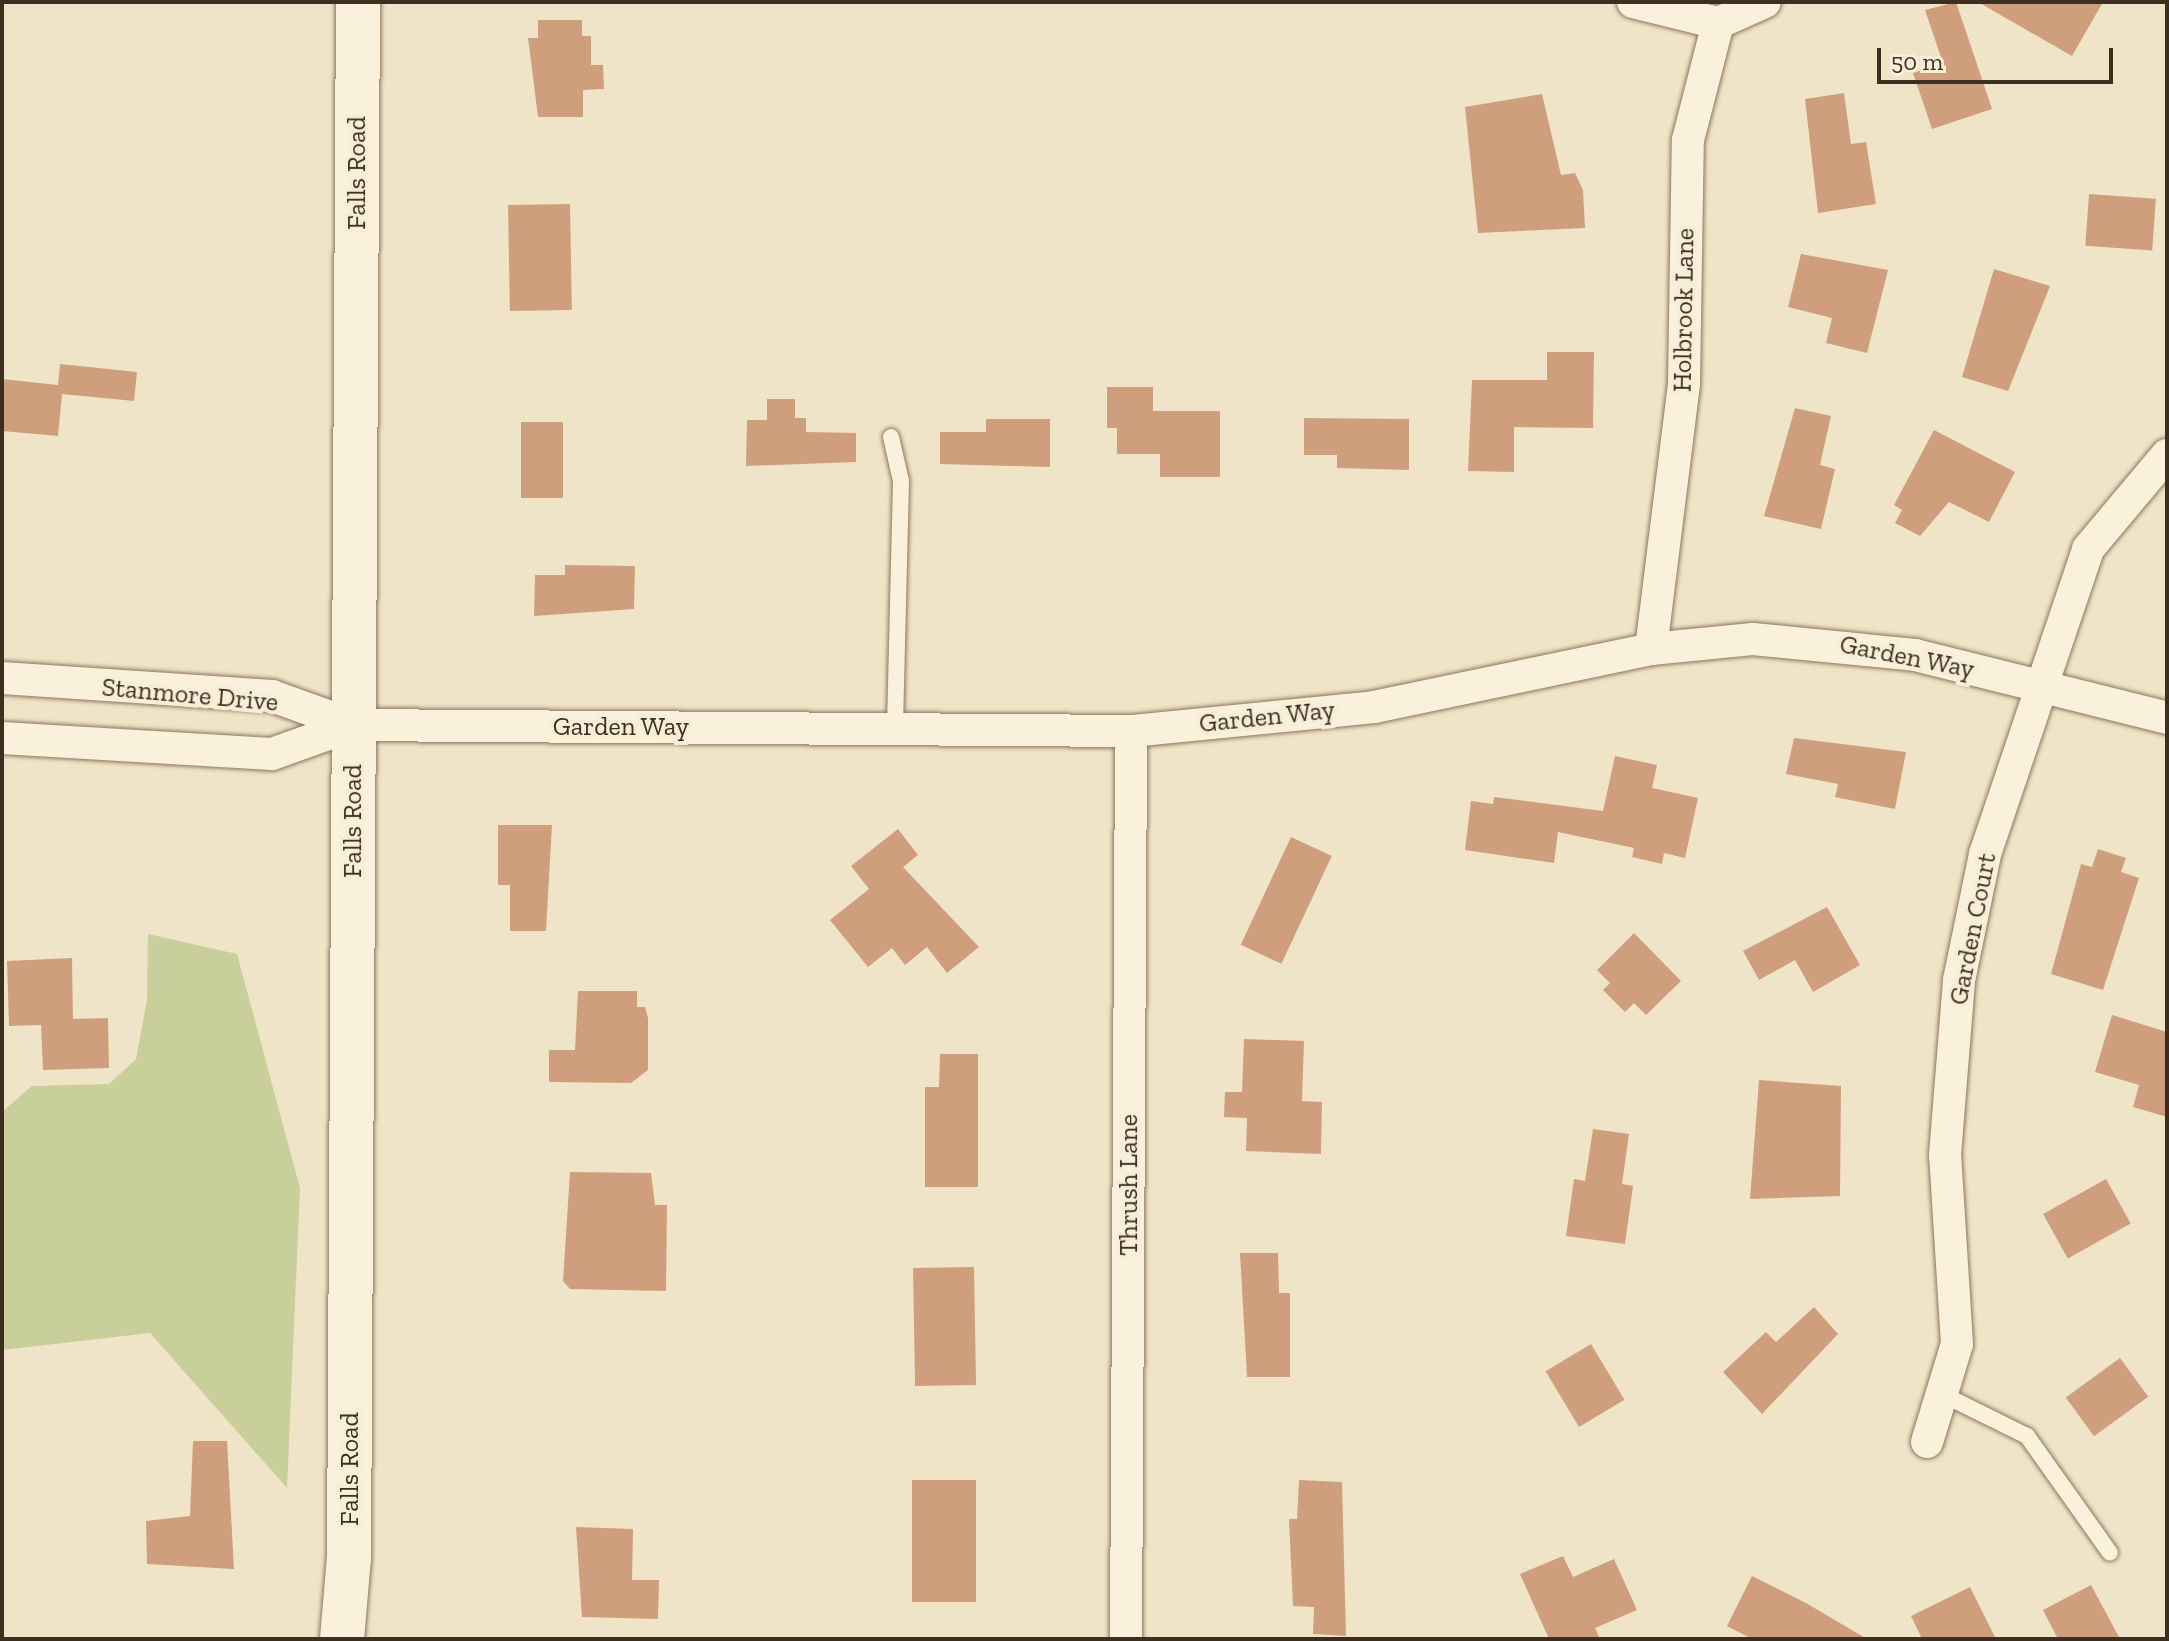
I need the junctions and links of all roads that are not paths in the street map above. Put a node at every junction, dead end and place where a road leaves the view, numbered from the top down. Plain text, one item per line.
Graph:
1 (358, 2) edge
2 (1633, 2) edge
3 (1765, 2) edge
4 (1718, 23) junction
5 (891, 437) dead end
6 (2167, 455) edge
7 (1651, 649) junction
8 (2, 678) edge
9 (2039, 687) junction
10 (2167, 718) edge
11 (353, 725) junction
12 (895, 729) junction
13 (1131, 731) junction
14 (2, 738) edge
15 (1942, 1394) junction
16 (1927, 1442) dead end
17 (2110, 1553) dead end
18 (342, 1639) edge
19 (1126, 1639) edge

1 - 11 main road, Falls Road
2 - 4 street
3 - 4 street
4 - 7 street, Holbrook Lane
5 - 12 lane
6 - 9 street, Garden Court
7 - 9 street, Garden Way
7 - 13 street, Garden Way
8 - 11 street, Stanmore Drive
9 - 10 street, Garden Way
9 - 15 street, Garden Court
11 - 12 street, Garden Way
11 - 14 street, Stanmore Drive
11 - 18 main road, Falls Road
12 - 13 street, Garden Way
13 - 19 street, Thrush Lane
15 - 16 street, Garden Court
15 - 17 lane

